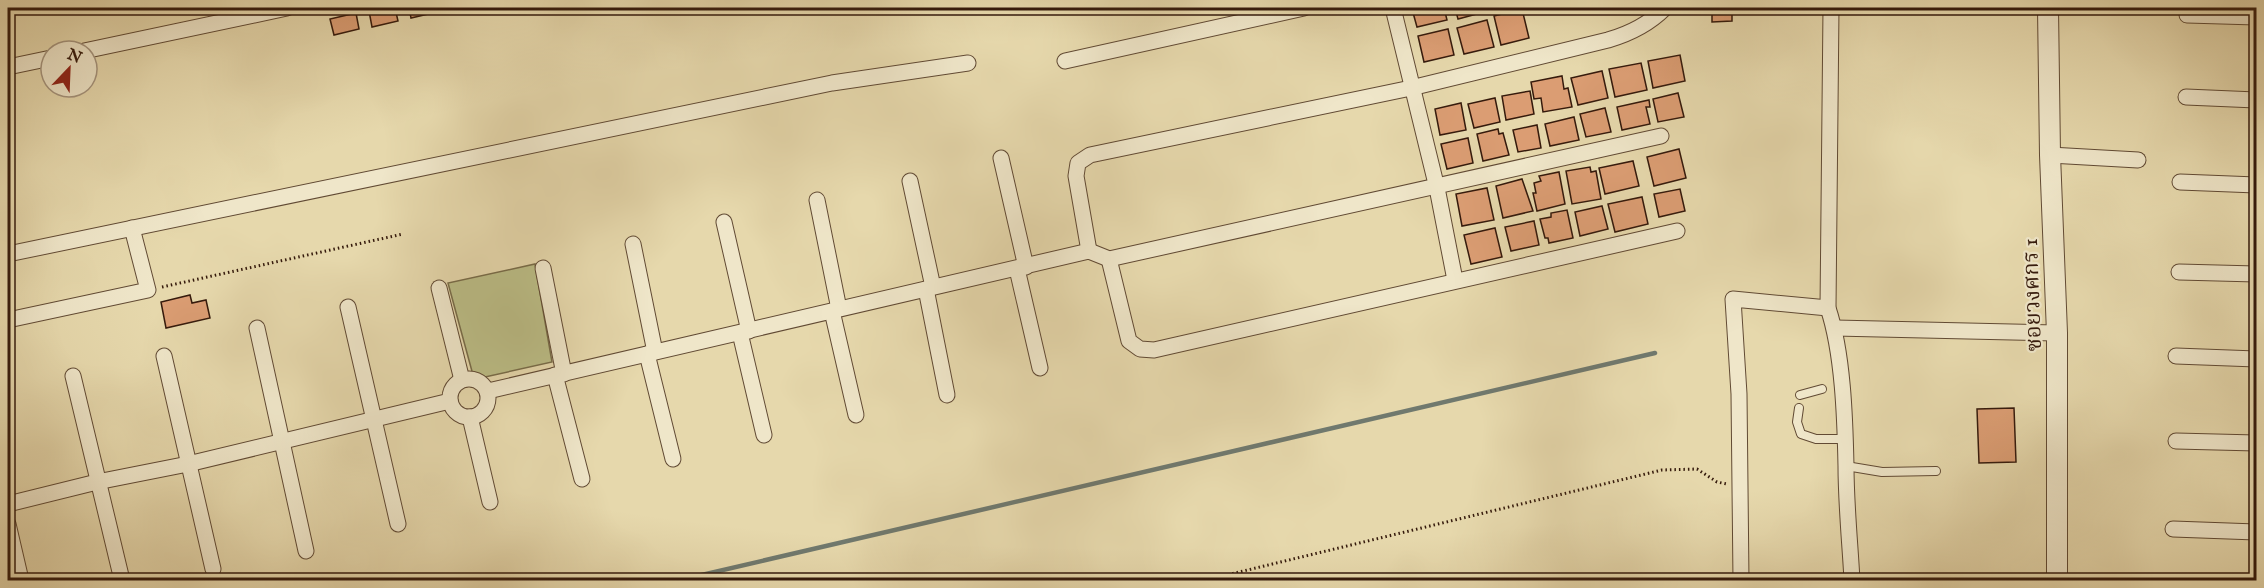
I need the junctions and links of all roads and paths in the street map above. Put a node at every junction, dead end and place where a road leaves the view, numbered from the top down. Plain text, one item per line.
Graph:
1 (287, 8) edge
2 (1304, 8) edge
3 (1393, 8) edge
4 (1665, 8) edge
5 (1832, 8) edge
6 (2048, 8) edge
7 (2187, 15) dead end
8 (2256, 16) edge
9 (99, 48) edge
10 (39, 61) edge
11 (1065, 61) dead end
12 (968, 63) dead end
13 (8, 67) edge
14 (1411, 88) junction
15 (2186, 97) dead end
16 (2256, 100) edge
17 (1661, 136) dead end
18 (2050, 154) junction
19 (1001, 158) dead end
20 (2138, 160) dead end
21 (910, 181) dead end
22 (2180, 182) dead end
23 (2256, 185) edge
24 (1437, 188) junction
25 (817, 200) dead end
26 (724, 222) dead end
27 (132, 228) junction
28 (1677, 231) dead end
29 (403, 234) dead end
30 (633, 244) dead end
31 (1089, 251) junction
32 (8, 255) edge
33 (1109, 259) junction
34 (543, 268) dead end
35 (1022, 268) junction
36 (2178, 272) dead end
37 (2256, 274) edge
38 (1455, 280) junction
39 (439, 288) dead end
40 (930, 288) junction
41 (148, 290) junction
42 (348, 307) dead end
43 (1828, 308) junction
44 (836, 310) junction
45 (8, 320) edge
46 (257, 328) dead end
47 (1835, 328) junction
48 (745, 332) junction
49 (2057, 333) junction
50 (651, 353) junction
51 (164, 356) dead end
52 (2176, 356) dead end
53 (2256, 359) edge
54 (1040, 368) dead end
55 (559, 374) junction
56 (73, 376) dead end
57 (462, 380) junction
58 (1822, 388) dead end
59 (488, 391) junction
60 (947, 395) dead end
61 (1800, 395) dead end
62 (450, 401) junction
63 (1799, 408) dead end
64 (856, 415) dead end
65 (470, 417) junction
66 (373, 420) junction
67 (764, 435) dead end
68 (1846, 439) junction
69 (2176, 441) dead end
70 (283, 442) junction
71 (2256, 443) edge
72 (673, 459) dead end
73 (188, 464) junction
74 (1846, 466) junction
75 (1936, 471) dead end
76 (582, 479) dead end
77 (97, 482) junction
78 (1740, 487) junction
79 (490, 502) dead end
80 (8, 504) edge
81 (8, 524) edge
82 (398, 524) dead end
83 (2173, 529) dead end
84 (2256, 532) edge
85 (306, 551) dead end
86 (213, 569) dead end
87 (21, 580) edge
88 (122, 580) edge
89 (1206, 580) edge
90 (1741, 580) edge
91 (1852, 580) edge
92 (2058, 580) edge

1 - 9 street
2 - 11 street
3 - 14 street
4 - 14 street
5 - 43 street
6 - 18 street, ซอยวงศกร 1
7 - 8 street
10 - 13 street
12 - 27 street
14 - 24 street
14 - 31 street
15 - 16 street
17 - 24 street
18 - 20 street
18 - 49 street, ซอยวงศกร 1
19 - 35 street
21 - 40 street
22 - 23 street
24 - 33 street
24 - 38 street
25 - 44 street
26 - 48 street
27 - 32 street
27 - 41 street
28 - 38 street
29 - 41 path
30 - 50 street
31 - 33 street
31 - 35 street
33 - 38 street
34 - 55 street
35 - 40 street
35 - 54 street
36 - 37 street
39 - 57 street
40 - 44 street
40 - 60 street
41 - 45 street
42 - 66 street
43 - 47 street
43 - 78 street
44 - 48 street
44 - 64 street
46 - 70 street
47 - 49 street
47 - 68 street
48 - 50 street
48 - 67 street
49 - 92 street, ซอยวงศกร 1
50 - 55 street
50 - 72 street
51 - 73 street
52 - 53 street
55 - 59 street
55 - 76 street
56 - 77 street
57 - 59 street
57 - 62 street
58 - 61 lane
59 - 65 street
62 - 65 street
62 - 66 street
63 - 68 lane
65 - 79 street
66 - 70 street
66 - 82 street
68 - 74 street
69 - 71 street
70 - 73 street
70 - 85 street
73 - 77 street
73 - 86 street
74 - 75 lane
74 - 91 street
77 - 80 street
77 - 88 street
78 - 89 path
78 - 90 street
81 - 87 street
83 - 84 street

